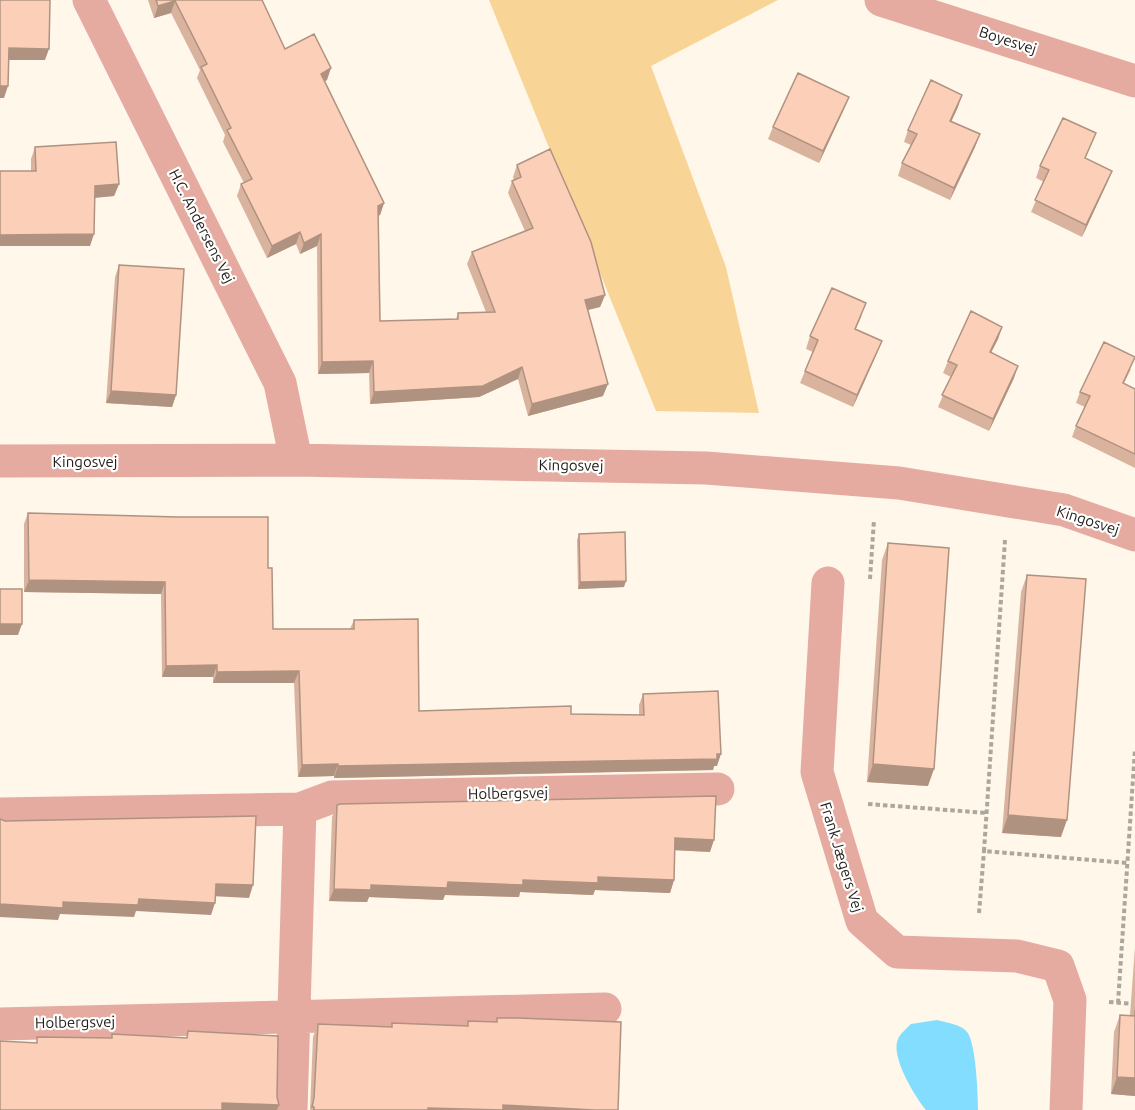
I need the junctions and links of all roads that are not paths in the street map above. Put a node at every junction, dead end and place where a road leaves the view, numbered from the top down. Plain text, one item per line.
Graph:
1 (89, 0) edge
2 (881, 0) edge
3 (1135, 81) edge
4 (296, 460) junction
5 (0, 461) edge
6 (1135, 535) edge
7 (828, 583) dead end
8 (718, 789) dead end
9 (300, 809) junction
10 (0, 814) edge
11 (605, 1009) dead end
12 (294, 1017) junction
13 (0, 1024) edge
14 (291, 1110) edge
15 (1066, 1110) edge

1 - 4 street, H.C. Andersens Vej
2 - 3 street, Boyesvej
4 - 5 street, Kingosvej
4 - 6 street, Kingosvej
7 - 15 street, Frank Jægers Vej
8 - 9 street, Holbergsvej
9 - 10 street, Holbergsvej
9 - 12 street
11 - 12 street, Holbergsvej
12 - 13 street, Holbergsvej
12 - 14 street

